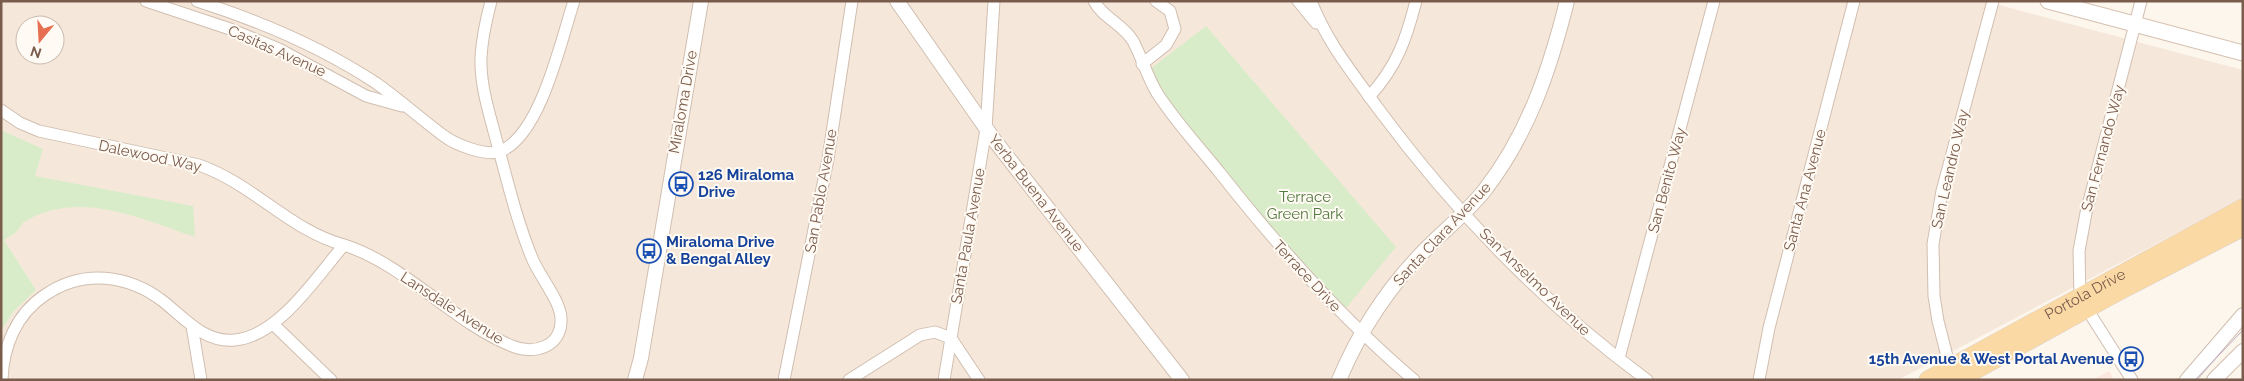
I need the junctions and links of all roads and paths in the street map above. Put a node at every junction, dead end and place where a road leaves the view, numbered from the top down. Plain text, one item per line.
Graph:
1 (146, 1) edge
2 (198, 1) edge
3 (491, 1) edge
4 (574, 1) edge
5 (701, 1) edge
6 (852, 1) edge
7 (897, 1) edge
8 (994, 1) edge
9 (1094, 1) edge
10 (1156, 1) edge
11 (1298, 1) edge
12 (1311, 1) edge
13 (1416, 1) edge
14 (1567, 1) edge
15 (1714, 1) edge
16 (1854, 1) edge
17 (1993, 1) edge
18 (2048, 1) edge
19 (2141, 1) edge
20 (2136, 24) junction
21 (1323, 32) junction
22 (2243, 52) edge
23 (1142, 64) junction
24 (1369, 97) junction
25 (404, 106) junction
26 (1, 110) edge
27 (986, 129) junction
28 (500, 152) junction
29 (2243, 208) edge
30 (1464, 213) junction
31 (2243, 227) edge
32 (344, 245) junction
33 (2084, 303) junction
34 (2243, 315) edge
35 (274, 325) junction
36 (192, 326) junction
37 (1362, 332) junction
38 (951, 338) junction
39 (2243, 351) edge
40 (1620, 358) junction
41 (1954, 374) edge
42 (2, 380) edge
43 (201, 380) edge
44 (331, 380) edge
45 (635, 380) edge
46 (784, 380) edge
47 (849, 380) edge
48 (944, 380) edge
49 (979, 380) edge
50 (1182, 380) edge
51 (1339, 380) edge
52 (1414, 380) edge
53 (1648, 380) edge
54 (1760, 380) edge
55 (1928, 380) edge
56 (2132, 380) edge
57 (2187, 380) edge
58 (2214, 380) edge

1 - 25 street, Casitas Avenue
2 - 25 street, Casitas Avenue
3 - 28 street, Lansdale Avenue
4 - 28 street
5 - 45 street, Miraloma Drive
6 - 46 street, San Pablo Avenue
7 - 27 street, Yerba Buena Avenue
8 - 27 street, Santa Paula Avenue
9 - 23 street, Terrace Drive
10 - 23 street
11 - 21 street, San Anselmo Avenue
12 - 21 street, San Anselmo Avenue
13 - 24 street
14 - 30 street, Santa Clara Avenue
15 - 40 street, San Benito Way
16 - 54 street, Santa Ana Avenue
17 - 41 street, San Leandro Way
18 - 20 main road
19 - 20 street, San Fernando Way
20 - 22 main road
20 - 33 street, San Fernando Way
21 - 24 street, San Anselmo Avenue
23 - 37 street, Terrace Drive
24 - 30 street, San Anselmo Avenue
25 - 28 street, Casitas Avenue
26 - 32 street, Dalewood Way
27 - 38 street, Santa Paula Avenue
27 - 50 street, Yerba Buena Avenue
28 - 32 street, Lansdale Avenue
29 - 33 main road, Portola Drive
30 - 37 street, Santa Clara Avenue
30 - 40 street, San Anselmo Avenue
31 - 33 main road, Portola Drive
32 - 35 street
33 - 41 main road, Portola Drive
33 - 56 street
34 - 57 street
35 - 36 street
35 - 44 street
36 - 42 street
36 - 43 street
37 - 51 street, Santa Clara Avenue
37 - 52 street, Terrace Drive
38 - 47 street
38 - 48 street, Santa Paula Avenue
38 - 49 street
39 - 58 street
40 - 53 street, San Anselmo Avenue
41 - 55 main road, Portola Drive

